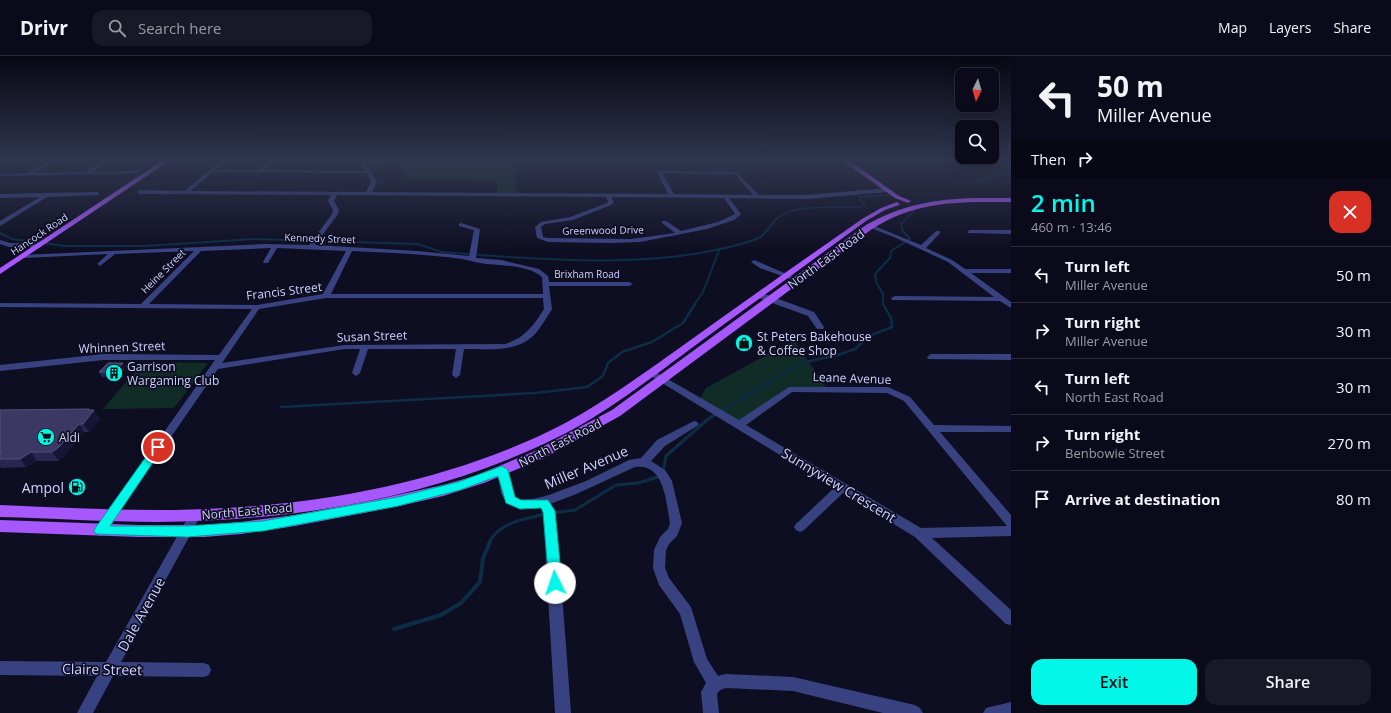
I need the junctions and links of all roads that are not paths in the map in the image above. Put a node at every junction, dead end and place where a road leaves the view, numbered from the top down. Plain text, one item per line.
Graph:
1 (123, 190) edge
2 (370, 190) edge
3 (669, 190) edge
4 (751, 190) edge
5 (887, 190) joint
6 (187, 191) joint
7 (140, 192) dead end
8 (335, 193) junction
9 (97, 194) dead end
10 (368, 194) junction
11 (46, 195) junction
12 (0, 196) edge
13 (608, 196) junction
14 (672, 196) junction
15 (1011, 196) edge
16 (726, 197) junction
17 (758, 197) junction
18 (896, 198) junction
19 (918, 199) junction
20 (1011, 200) edge
21 (909, 204) junction
22 (864, 220) junction
23 (664, 222) dead end
24 (0, 224) edge
25 (461, 225) dead end
26 (870, 226) junction
27 (852, 228) junction
28 (678, 232) junction
29 (938, 232) dead end
30 (970, 232) dead end
31 (1011, 232) edge
32 (0, 242) edge
33 (314, 242) junction
34 (42, 244) junction
35 (275, 246) junction
36 (922, 248) junction
37 (199, 249) junction
38 (350, 249) junction
39 (112, 254) junction
40 (24, 256) junction
41 (472, 260) junction
42 (266, 262) dead end
43 (754, 262) dead end
44 (100, 264) dead end
45 (964, 271) junction
46 (1011, 271) edge
47 (0, 272) edge
48 (786, 276) junction
49 (798, 280) junction
50 (545, 284) junction
51 (629, 284) dead end
52 (759, 295) junction
53 (326, 296) junction
54 (546, 296) junction
55 (895, 298) dead end
56 (772, 299) junction
57 (1001, 299) junction
58 (0, 305) edge
59 (142, 306) junction
60 (1011, 306) edge
61 (257, 307) junction
62 (820, 327) dead end
63 (365, 347) junction
64 (460, 347) junction
65 (931, 357) dead end
66 (1011, 357) edge
67 (221, 358) junction
68 (214, 367) junction
69 (0, 368) edge
70 (652, 372) junction
71 (356, 373) dead end
72 (456, 375) dead end
73 (664, 380) junction
74 (694, 424) dead end
75 (739, 425) junction
76 (931, 428) junction
77 (1011, 429) edge
78 (644, 462) junction
79 (502, 470) junction
80 (842, 487) junction
81 (0, 511) edge
82 (548, 511) junction
83 (111, 515) junction
84 (195, 515) junction
85 (1011, 523) edge
86 (0, 526) edge
87 (800, 526) dead end
88 (100, 531) junction
89 (1011, 531) edge
90 (187, 532) junction
91 (919, 533) junction
92 (1011, 619) edge
93 (0, 668) edge
94 (110, 668) junction
95 (204, 670) dead end
96 (715, 684) junction
97 (1011, 710) edge
98 (85, 713) edge
99 (563, 713) edge
100 (711, 713) edge
101 (915, 713) edge
102 (991, 713) edge

1 - 34 main road, Hancock Road
2 - 10 street
3 - 14 street
4 - 17 street
5 - 17 street
5 - 18 main road
6 - 7 street
6 - 8 street
8 - 10 street
8 - 33 street
9 - 11 street
10 - 13 street
11 - 12 street
11 - 24 street
13 - 14 street
13 - 28 street, Greenwood Drive
14 - 16 street
15 - 19 main road, North East Road
16 - 17 street
16 - 28 street, Greenwood Drive
18 - 19 main road
18 - 21 main road, North East Road
18 - 21 main road
18 - 22 main road, North East Road
19 - 21 main road, North East Road
20 - 21 main road, North East Road
21 - 26 main road, North East Road
22 - 26 main road
22 - 27 main road, North East Road
23 - 28 street
25 - 41 street
26 - 27 main road
26 - 36 street
26 - 49 main road, North East Road
27 - 48 main road, North East Road
29 - 36 street
30 - 31 street
32 - 34 street
33 - 35 street, Kennedy Street
33 - 38 street, Kennedy Street
34 - 40 main road, Hancock Road
35 - 37 street, Kennedy Street
35 - 42 street
36 - 45 street
37 - 39 street, Kennedy Street
37 - 59 street, Heine Street
38 - 41 street, Kennedy Street
38 - 53 street
39 - 40 street, Kennedy Street
39 - 44 street
40 - 47 main road, Hancock Road
41 - 50 street, Kennedy Street
43 - 48 street
45 - 46 street
45 - 57 street
48 - 49 street
48 - 52 main road, North East Road
49 - 56 main road, North East Road
50 - 51 street, Brixham Road
50 - 54 street
52 - 56 street
52 - 70 main road, North East Road
53 - 54 street, Francis Street
53 - 61 street, Francis Street
54 - 64 street, Susan Street
55 - 57 street
56 - 62 street
56 - 73 main road, North East Road
57 - 60 street
58 - 59 street, Francis Street
59 - 61 street, Francis Street
61 - 67 street
63 - 64 street, Susan Street
63 - 68 street, Susan Street
63 - 71 street
64 - 72 street
65 - 66 street
67 - 68 street
67 - 69 street, Whinnen Street
68 - 83 street
70 - 73 street, Sunnyview Crescent
70 - 84 main road, North East Road
73 - 75 street, Sunnyview Crescent
73 - 79 main road, North East Road
74 - 78 street
75 - 76 street, Leane Avenue
75 - 80 street, Sunnyview Crescent
76 - 77 street
76 - 85 street, Leane Avenue
78 - 82 street, Miller Avenue
78 - 96 street, Miller Avenue
79 - 82 street, Miller Avenue
79 - 90 main road, North East Road
80 - 87 street
80 - 91 street, Sunnyview Crescent
81 - 83 main road, North East Road
82 - 99 street
83 - 84 main road, North East Road
83 - 88 street
84 - 90 street, Dale Avenue
86 - 88 main road, North East Road
88 - 90 main road, North East Road
89 - 91 street
90 - 94 street, Dale Avenue
91 - 92 street, Sunnyview Crescent
93 - 94 street, Claire Street
94 - 95 street, Claire Street
94 - 98 street, Dale Avenue
96 - 100 street
96 - 101 street
97 - 102 street

